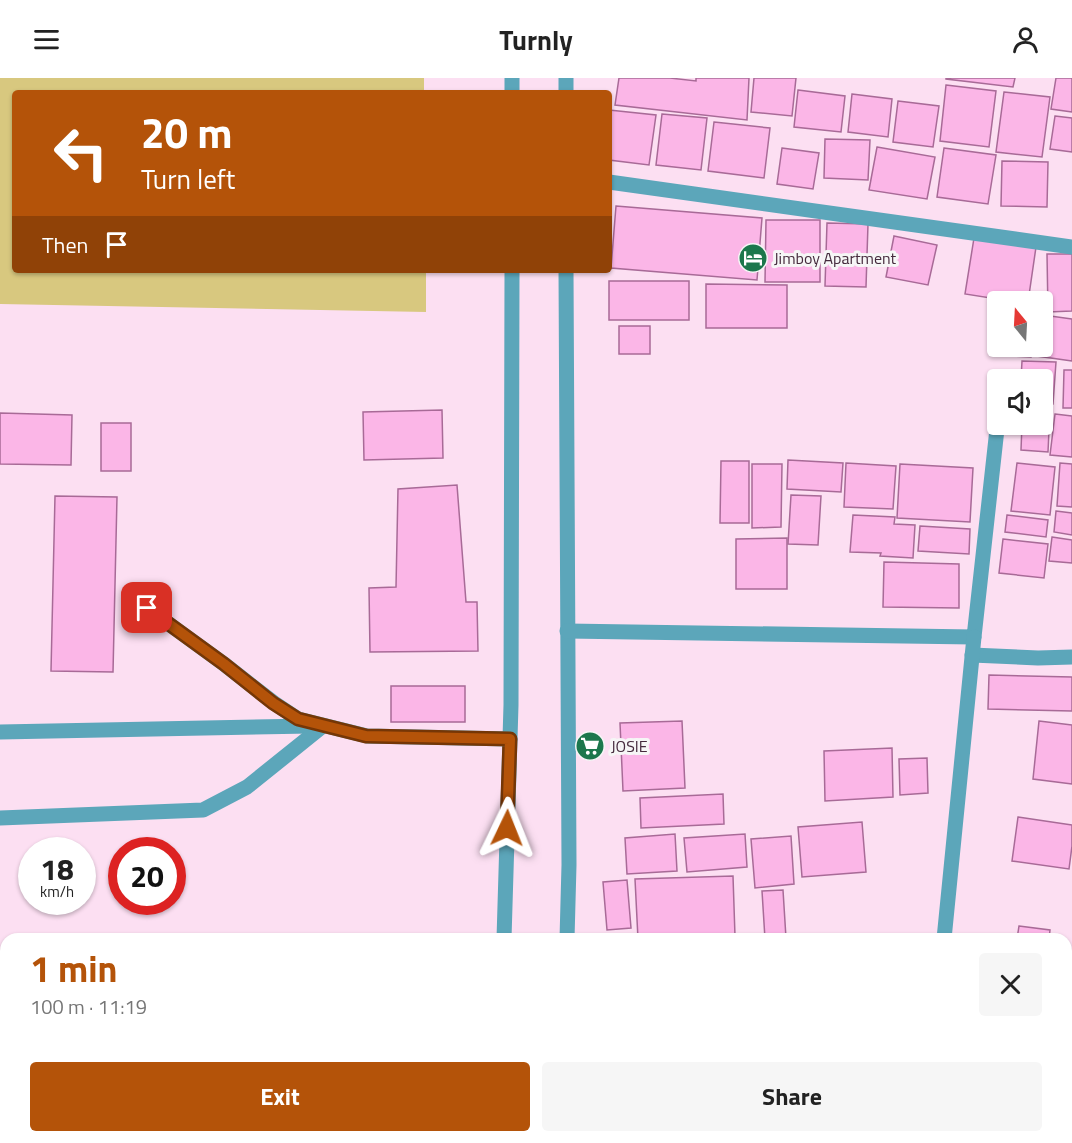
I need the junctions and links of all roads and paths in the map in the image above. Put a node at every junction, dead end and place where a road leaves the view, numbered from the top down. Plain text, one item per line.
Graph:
1 (612, 182) edge
2 (1072, 247) edge
3 (512, 273) edge
4 (566, 273) edge
5 (996, 435) edge
6 (147, 608) dead end
7 (567, 631) junction
8 (974, 637) junction
9 (972, 655) junction
10 (1072, 657) edge
11 (323, 726) junction
12 (0, 732) edge
13 (510, 739) junction
14 (0, 818) edge
15 (504, 933) edge
16 (567, 933) edge
17 (945, 933) edge

1 - 2 street
3 - 13 street
4 - 7 street
5 - 8 street
6 - 11 street
7 - 8 street
7 - 16 street
8 - 9 street
9 - 10 street
9 - 17 street
11 - 12 street
11 - 13 street
11 - 14 street
13 - 15 street

